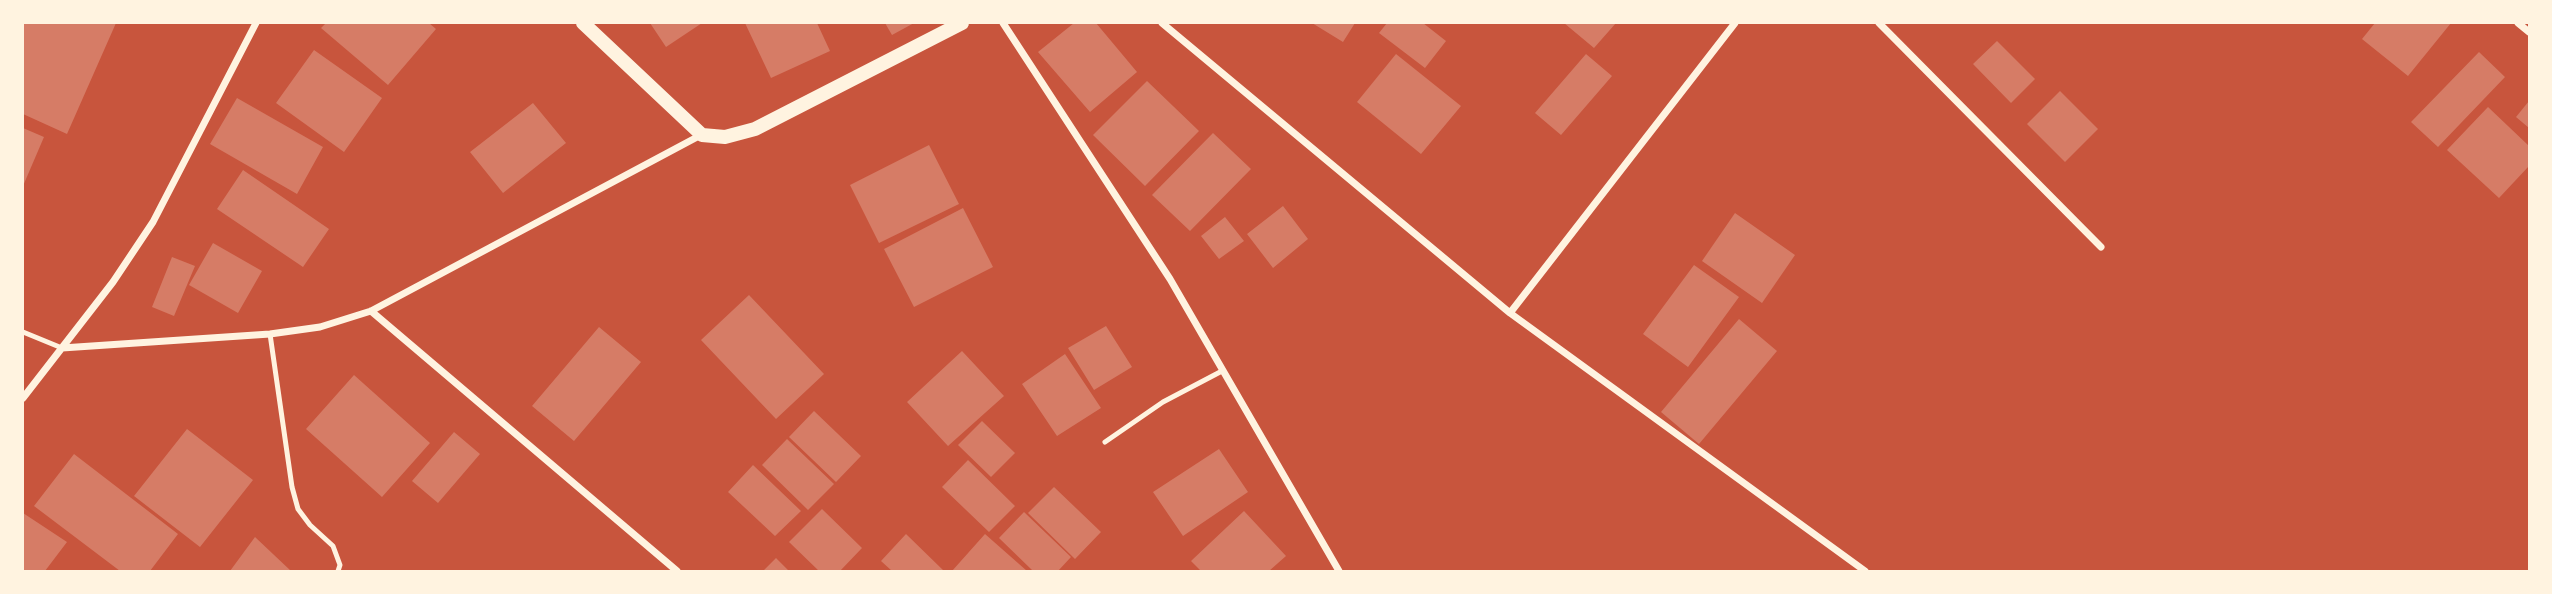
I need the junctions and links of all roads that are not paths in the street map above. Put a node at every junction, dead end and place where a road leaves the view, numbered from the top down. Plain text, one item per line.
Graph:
1 (256, 23) edge
2 (583, 23) edge
3 (962, 23) edge
4 (1003, 23) edge
5 (1162, 23) edge
6 (1735, 23) edge
7 (1879, 23) edge
8 (2518, 23) edge
9 (2529, 32) edge
10 (702, 135) junction
11 (2101, 247) dead end
12 (371, 312) junction
13 (1510, 313) junction
14 (23, 332) edge
15 (270, 334) junction
16 (62, 348) junction
17 (1222, 371) junction
18 (23, 398) edge
19 (1105, 442) dead end
20 (338, 571) edge
21 (677, 571) edge
22 (1339, 571) edge
23 (1865, 571) edge

1 - 16 street
2 - 10 main road
3 - 10 main road
4 - 17 street
5 - 13 street
6 - 13 street
7 - 11 street
8 - 9 street
10 - 12 street
12 - 15 street
12 - 21 street
13 - 23 street
14 - 16 lane
15 - 16 street
15 - 20 lane
16 - 18 street
17 - 19 lane
17 - 22 street

